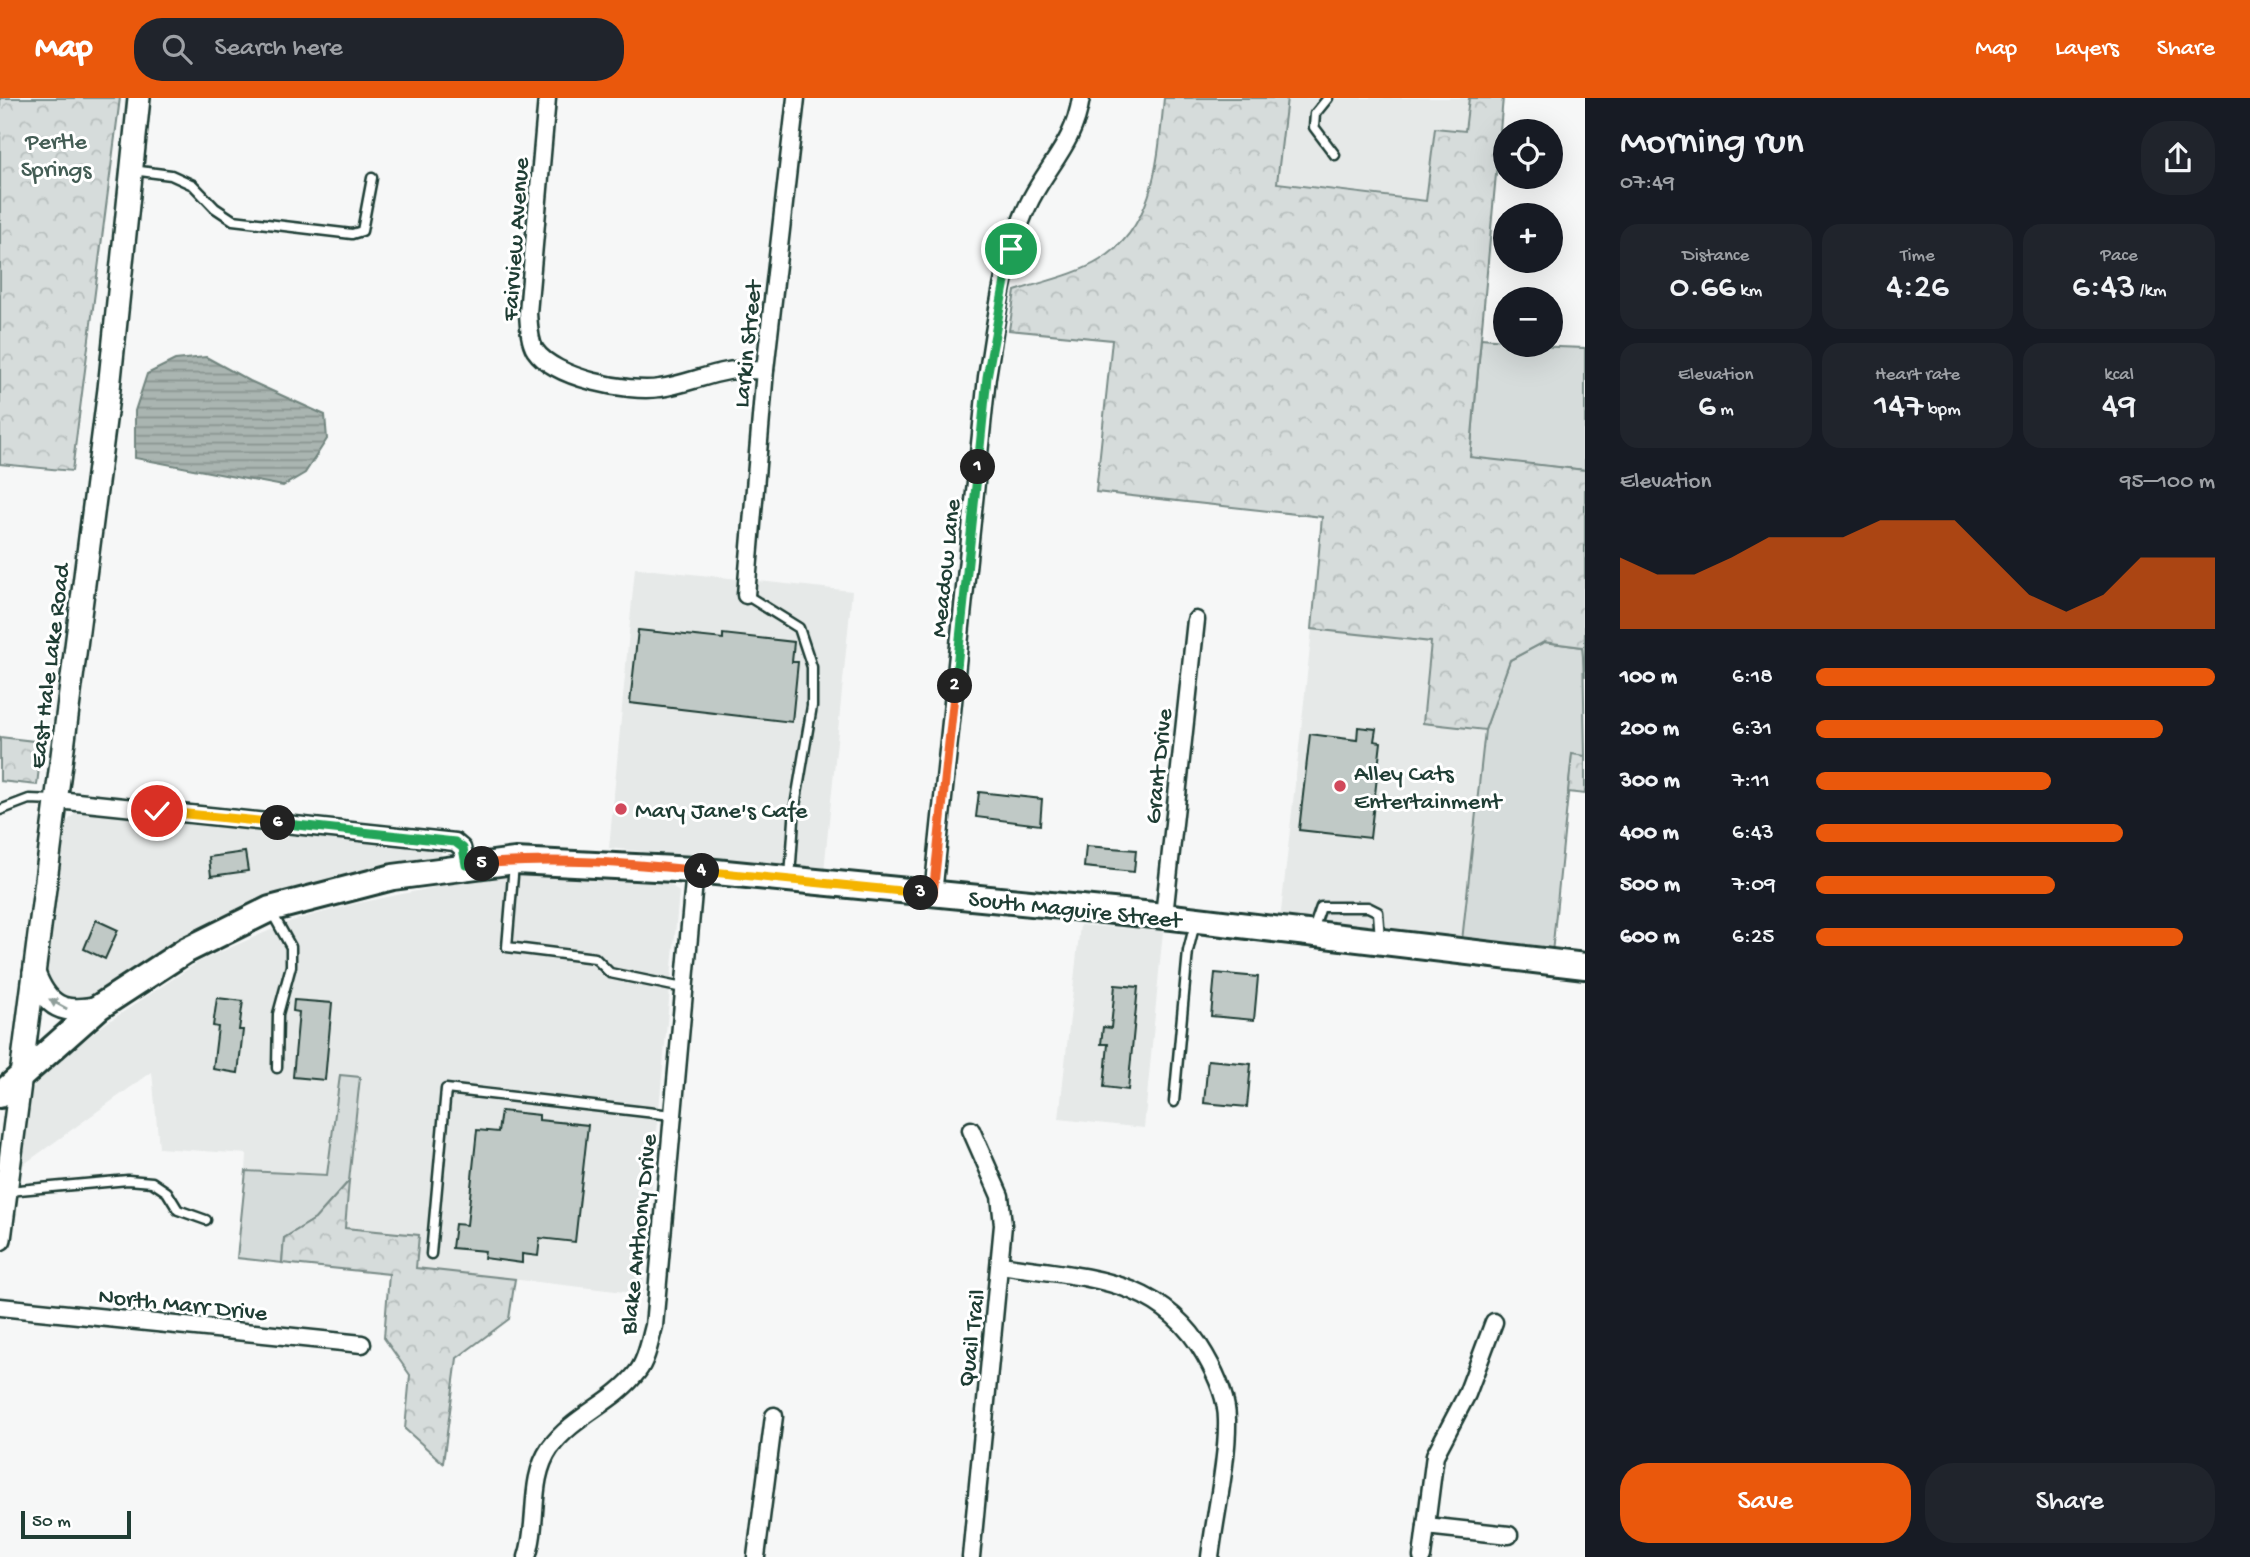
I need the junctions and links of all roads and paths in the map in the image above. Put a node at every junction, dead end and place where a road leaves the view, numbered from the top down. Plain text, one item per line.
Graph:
1 (139, 98) edge
2 (547, 98) edge
3 (796, 98) edge
4 (1081, 98) edge
5 (1328, 98) edge
6 (1335, 155) dead end
7 (132, 170) junction
8 (372, 178) dead end
9 (765, 370) junction
10 (746, 595) joint
11 (1196, 620) dead end
12 (58, 800) junction
13 (0, 810) edge
14 (514, 861) junction
15 (466, 865) junction
16 (695, 870) junction
17 (790, 880) junction
18 (933, 894) junction
19 (270, 909) junction
20 (1164, 916) junction
21 (1195, 920) junction
22 (1585, 967) edge
23 (33, 972) junction
24 (683, 988) junction
25 (99, 1007) junction
26 (277, 1068) dead end
27 (9, 1088) edge
28 (1174, 1102) dead end
29 (672, 1115) junction
30 (971, 1130) dead end
31 (5, 1191) junction
32 (206, 1220) dead end
33 (0, 1239) edge
34 (431, 1254) dead end
35 (1001, 1265) junction
36 (0, 1307) edge
37 (1494, 1322) dead end
38 (362, 1344) dead end
39 (774, 1416) dead end
40 (1426, 1525) junction
41 (1508, 1535) dead end
42 (527, 1557) edge
43 (756, 1557) edge
44 (971, 1557) edge
45 (1210, 1557) edge
46 (1422, 1557) edge

1 - 7 main road, East Hale Lake Road
2 - 9 street, Fairview Avenue
3 - 9 street, Larkin Street
4 - 18 street, Meadow Lane
5 - 6 lane
7 - 8 lane
7 - 12 main road, East Hale Lake Road
9 - 10 street, Larkin Street
10 - 17 lane
11 - 20 street, Grant Drive
12 - 13 lane
12 - 15 street
12 - 23 main road, East Hale Lake Road
14 - 15 main road, South Maguire Street
14 - 16 main road, South Maguire Street
14 - 24 lane
15 - 19 main road, South Maguire Street
16 - 17 main road, South Maguire Street
16 - 24 street, Blake Anthony Drive
17 - 18 main road, South Maguire Street
18 - 20 main road, South Maguire Street
19 - 25 main road, South Maguire Street
19 - 26 lane
20 - 21 main road, South Maguire Street
21 - 22 main road, South Maguire Street
21 - 28 lane
25 -> 23 main road
23 - 27 main road, East Hale Lake Road
24 - 29 street, Blake Anthony Drive
25 - 27 main road, South Maguire Street
27 - 31 main road, East Hale Lake Road
29 - 34 lane
29 - 42 street, Blake Anthony Drive
30 - 35 street, Quail Trail
31 - 32 lane
31 - 33 main road, East Hale Lake Road
35 - 44 street, Quail Trail
35 - 45 street
36 - 38 street, North Marr Drive
37 - 40 street
39 - 43 street
40 - 41 street
40 - 46 street

